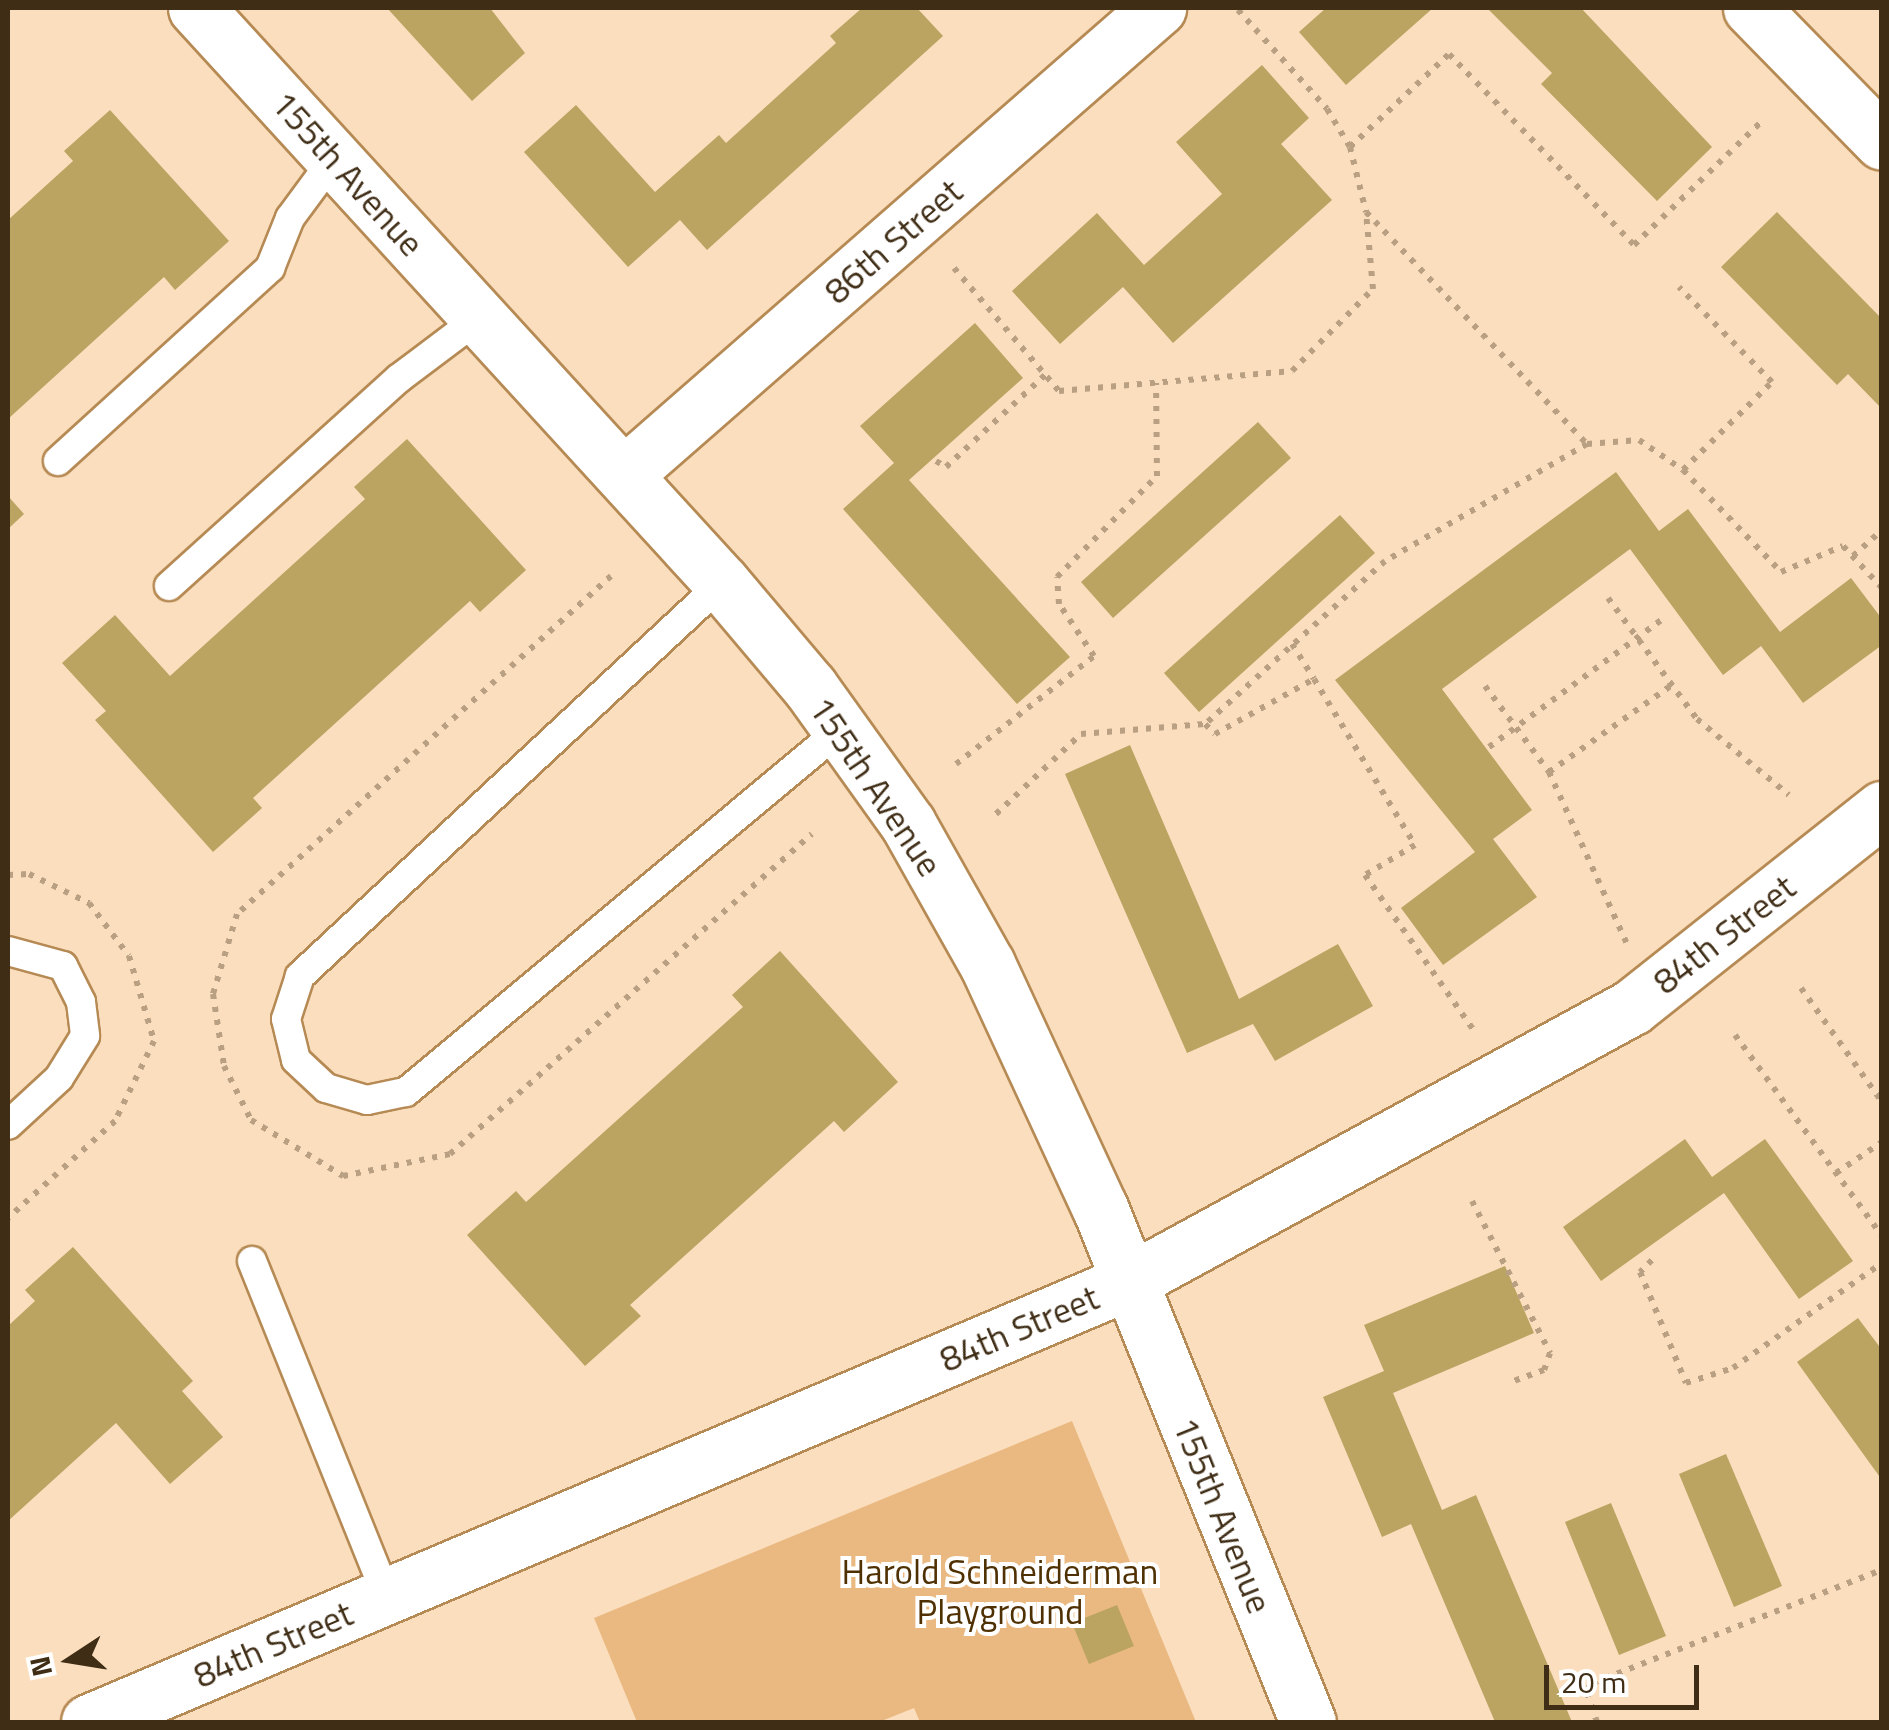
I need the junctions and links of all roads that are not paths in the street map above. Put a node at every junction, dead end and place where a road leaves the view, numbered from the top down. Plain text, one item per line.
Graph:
1 (196, 8) edge
2 (1158, 8) edge
3 (1751, 8) edge
4 (1882, 142) edge
5 (335, 157) junction
6 (479, 318) junction
7 (58, 461) dead end
8 (626, 473) junction
9 (722, 582) junction
10 (169, 586) dead end
11 (840, 729) junction
12 (1882, 810) edge
13 (8, 951) edge
14 (8, 1125) edge
15 (252, 1261) dead end
16 (1128, 1282) junction
17 (388, 1596) junction
18 (88, 1722) edge
19 (1308, 1722) edge

1 - 5 street, 155th Avenue
2 - 8 street, 86th Street
3 - 4 street
5 - 6 street, 155th Avenue
5 - 7 lane
6 - 8 street, 155th Avenue
6 - 10 lane
8 - 9 street, 155th Avenue
9 - 11 street, 155th Avenue
9 - 11 lane
11 - 16 street, 155th Avenue
12 - 16 street, 84th Street
13 - 14 lane
15 - 17 lane
16 - 17 street, 84th Street
16 - 19 street, 155th Avenue
17 - 18 street, 84th Street

